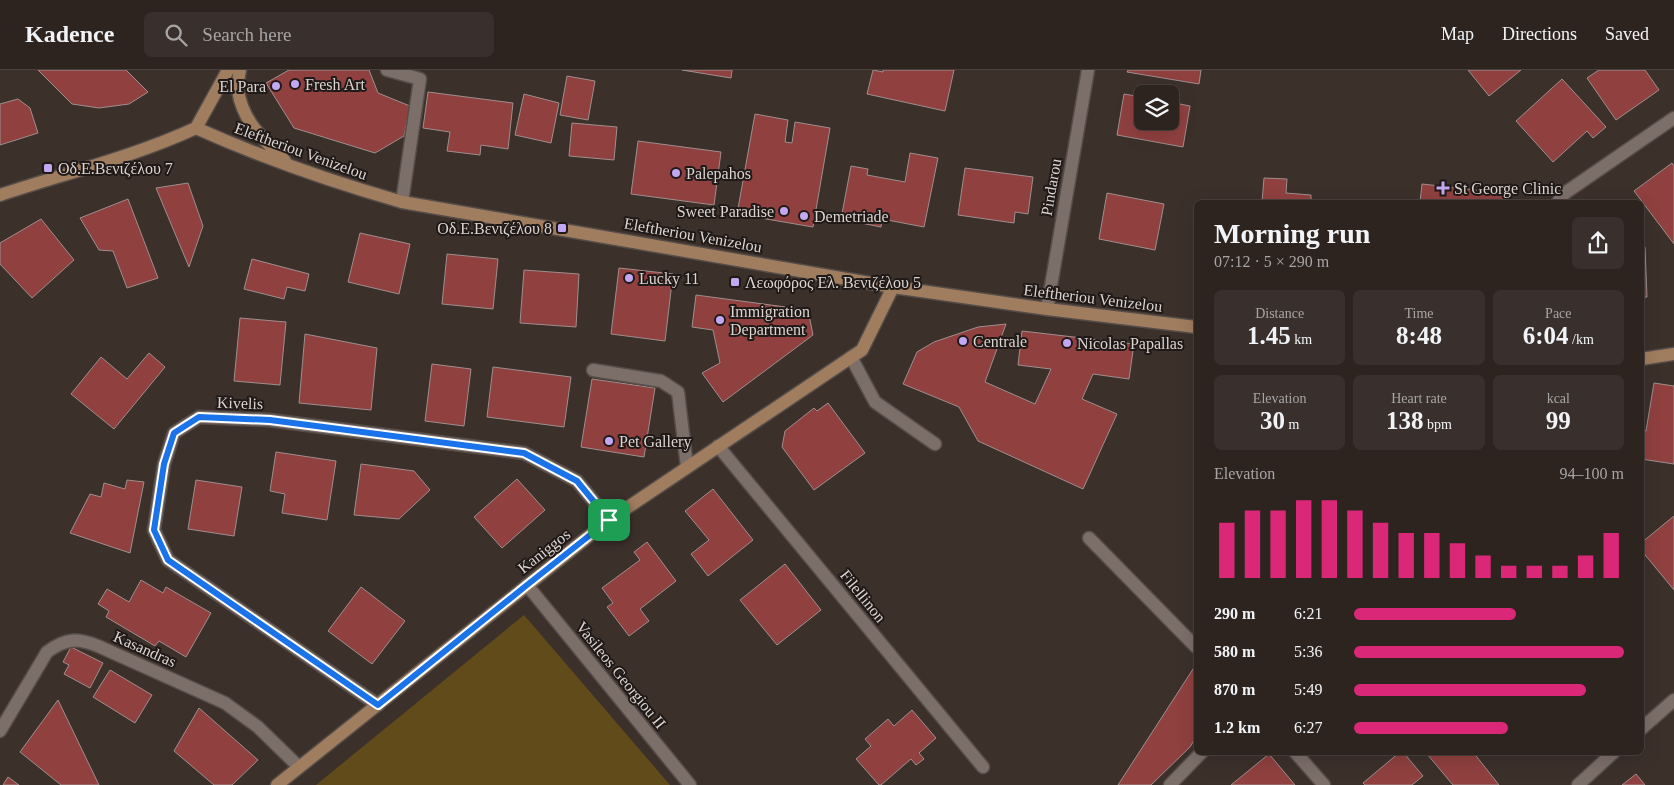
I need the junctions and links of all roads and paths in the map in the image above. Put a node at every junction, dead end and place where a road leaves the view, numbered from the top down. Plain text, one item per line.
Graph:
1 (228, 70) edge
2 (240, 70) edge
3 (387, 70) edge
4 (1088, 70) edge
5 (1674, 118) edge
6 (196, 128) junction
7 (288, 165) junction
8 (0, 195) edge
9 (1560, 200) edge
10 (402, 202) junction
11 (893, 287) junction
12 (1047, 309) junction
13 (1194, 327) edge
14 (1674, 354) edge
15 (851, 357) junction
16 (1644, 358) edge
17 (593, 370) dead end
18 (935, 444) dead end
19 (718, 446) junction
20 (687, 466) junction
21 (609, 520) junction
22 (1088, 538) dead end
23 (527, 585) junction
24 (1194, 645) edge
25 (1674, 700) edge
26 (378, 705) junction
27 (1644, 726) edge
28 (0, 731) edge
29 (1199, 755) edge
30 (1298, 755) edge
31 (1611, 755) edge
32 (298, 766) junction
33 (983, 767) dead end
34 (277, 785) edge
35 (690, 785) edge
36 (1170, 785) edge
37 (1324, 785) edge
38 (1578, 785) edge

1 - 6 main road
2 - 7 main road
3 - 10 street
4 - 12 street, Pindarou
5 - 9 street
6 - 7 main road, Eleftheriou Venizelou
6 - 8 main road
7 - 10 main road, Eleftheriou Venizelou
10 - 11 main road, Eleftheriou Venizelou
11 - 12 main road, Eleftheriou Venizelou
11 - 15 main road, Kaniggos
12 - 13 main road, Eleftheriou Venizelou
14 - 16 main road
15 - 18 street
15 - 19 main road, Kaniggos
17 - 20 street
19 - 20 main road, Kaniggos
19 - 33 street, Filellinon
20 - 21 main road, Kaniggos
21 - 23 main road, Kaniggos
21 - 26 street, Kivelis
22 - 24 street
23 - 26 main road, Kaniggos
23 - 35 street, Vasileos Georgiou II
25 - 27 street
26 - 32 main road, Kaniggos
28 - 32 street, Kasandras
29 - 36 street
30 - 37 street
31 - 38 street
32 - 34 main road, Kaniggos

